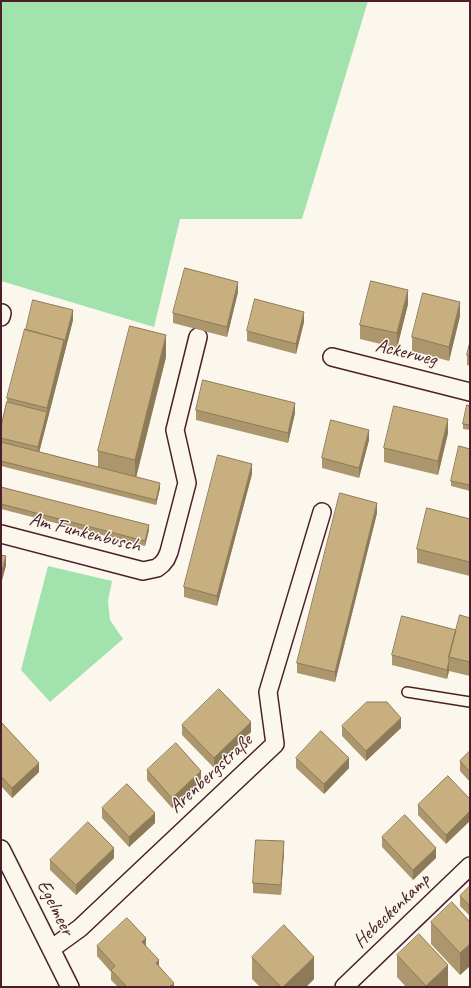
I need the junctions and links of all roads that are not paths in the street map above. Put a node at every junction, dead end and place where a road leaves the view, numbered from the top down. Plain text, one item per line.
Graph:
1 (198, 337) dead end
2 (332, 357) dead end
3 (470, 392) edge
4 (322, 512) dead end
5 (1, 534) edge
6 (407, 692) dead end
7 (470, 702) edge
8 (1, 849) edge
9 (470, 866) edge
10 (51, 949) junction
11 (355, 984) edge
12 (70, 987) edge

1 - 5 street, Am Funkenbusch
2 - 3 street, Ackerweg
4 - 10 street, Arenbergstraße
6 - 7 lane
8 - 10 street, Egelmeer
9 - 11 street, Hebeckenkamp
10 - 12 street, Egelmeer

